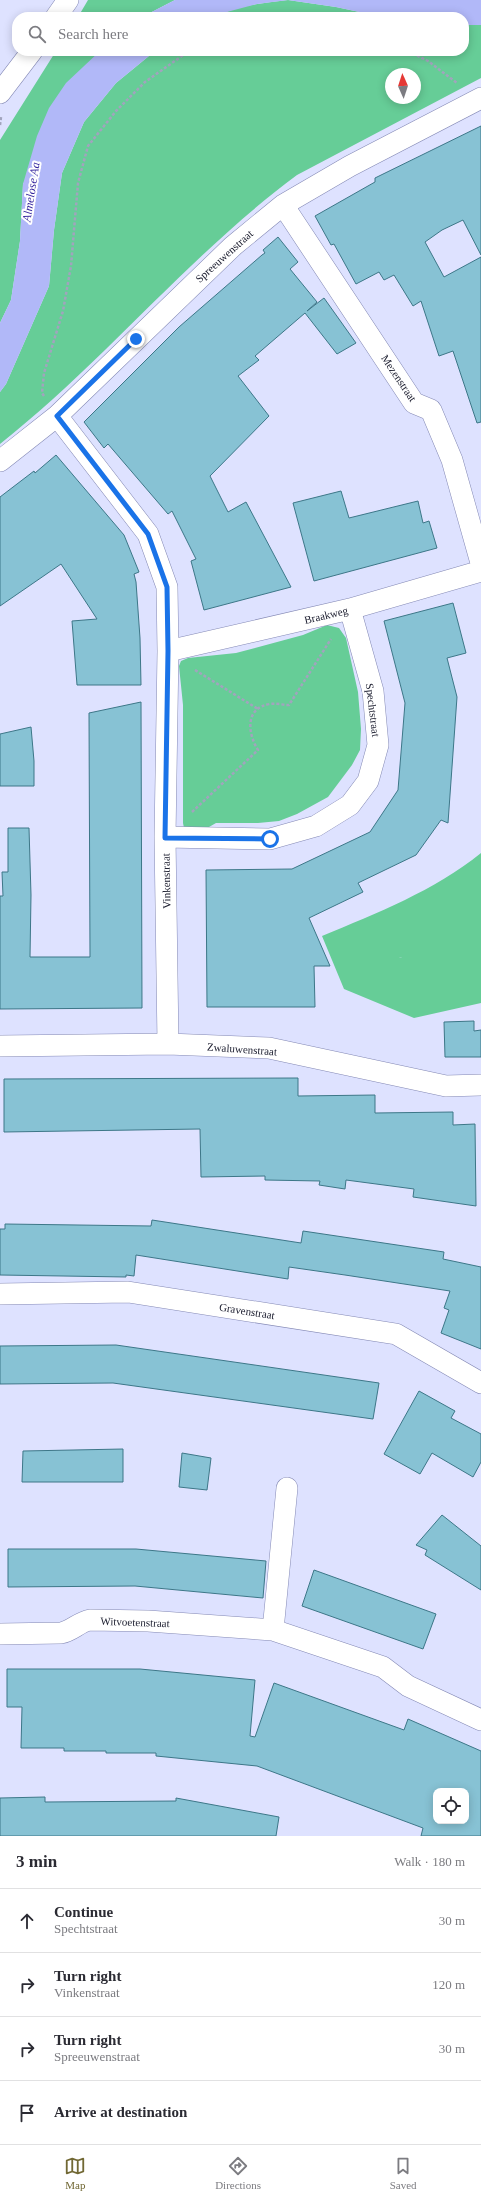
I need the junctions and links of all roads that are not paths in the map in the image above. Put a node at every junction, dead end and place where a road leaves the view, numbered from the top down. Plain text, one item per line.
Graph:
1 (68, 0) edge
2 (60, 12) edge
3 (28, 56) edge
4 (0, 92) edge
5 (477, 101) edge
6 (283, 205) junction
7 (57, 416) junction
8 (0, 461) edge
9 (481, 563) edge
10 (481, 571) edge
11 (350, 609) junction
12 (168, 651) junction
13 (165, 838) junction
14 (168, 1044) junction
15 (0, 1046) edge
16 (481, 1085) edge
17 (0, 1294) edge
18 (481, 1382) edge
19 (287, 1488) dead end
20 (273, 1630) junction
21 (0, 1634) edge
22 (481, 1720) edge

1 - 2 street
3 - 4 street
5 - 6 street, Spreeuwenstraat
6 - 7 street, Spreeuwenstraat
6 - 9 street, Mezenstraat
7 - 8 street, Spreeuwenstraat
7 - 12 street, Vinkenstraat
10 - 11 street, Braakweg
11 - 12 street, Braakweg
11 - 13 street, Spechtstraat
12 - 13 street, Vinkenstraat
13 - 14 street, Vinkenstraat
14 - 15 street, Zwaluwenstraat
14 - 16 street, Zwaluwenstraat
17 - 18 street, Gravenstraat
19 - 20 street
20 - 21 street, Witvoetenstraat
20 - 22 street, Witvoetenstraat

